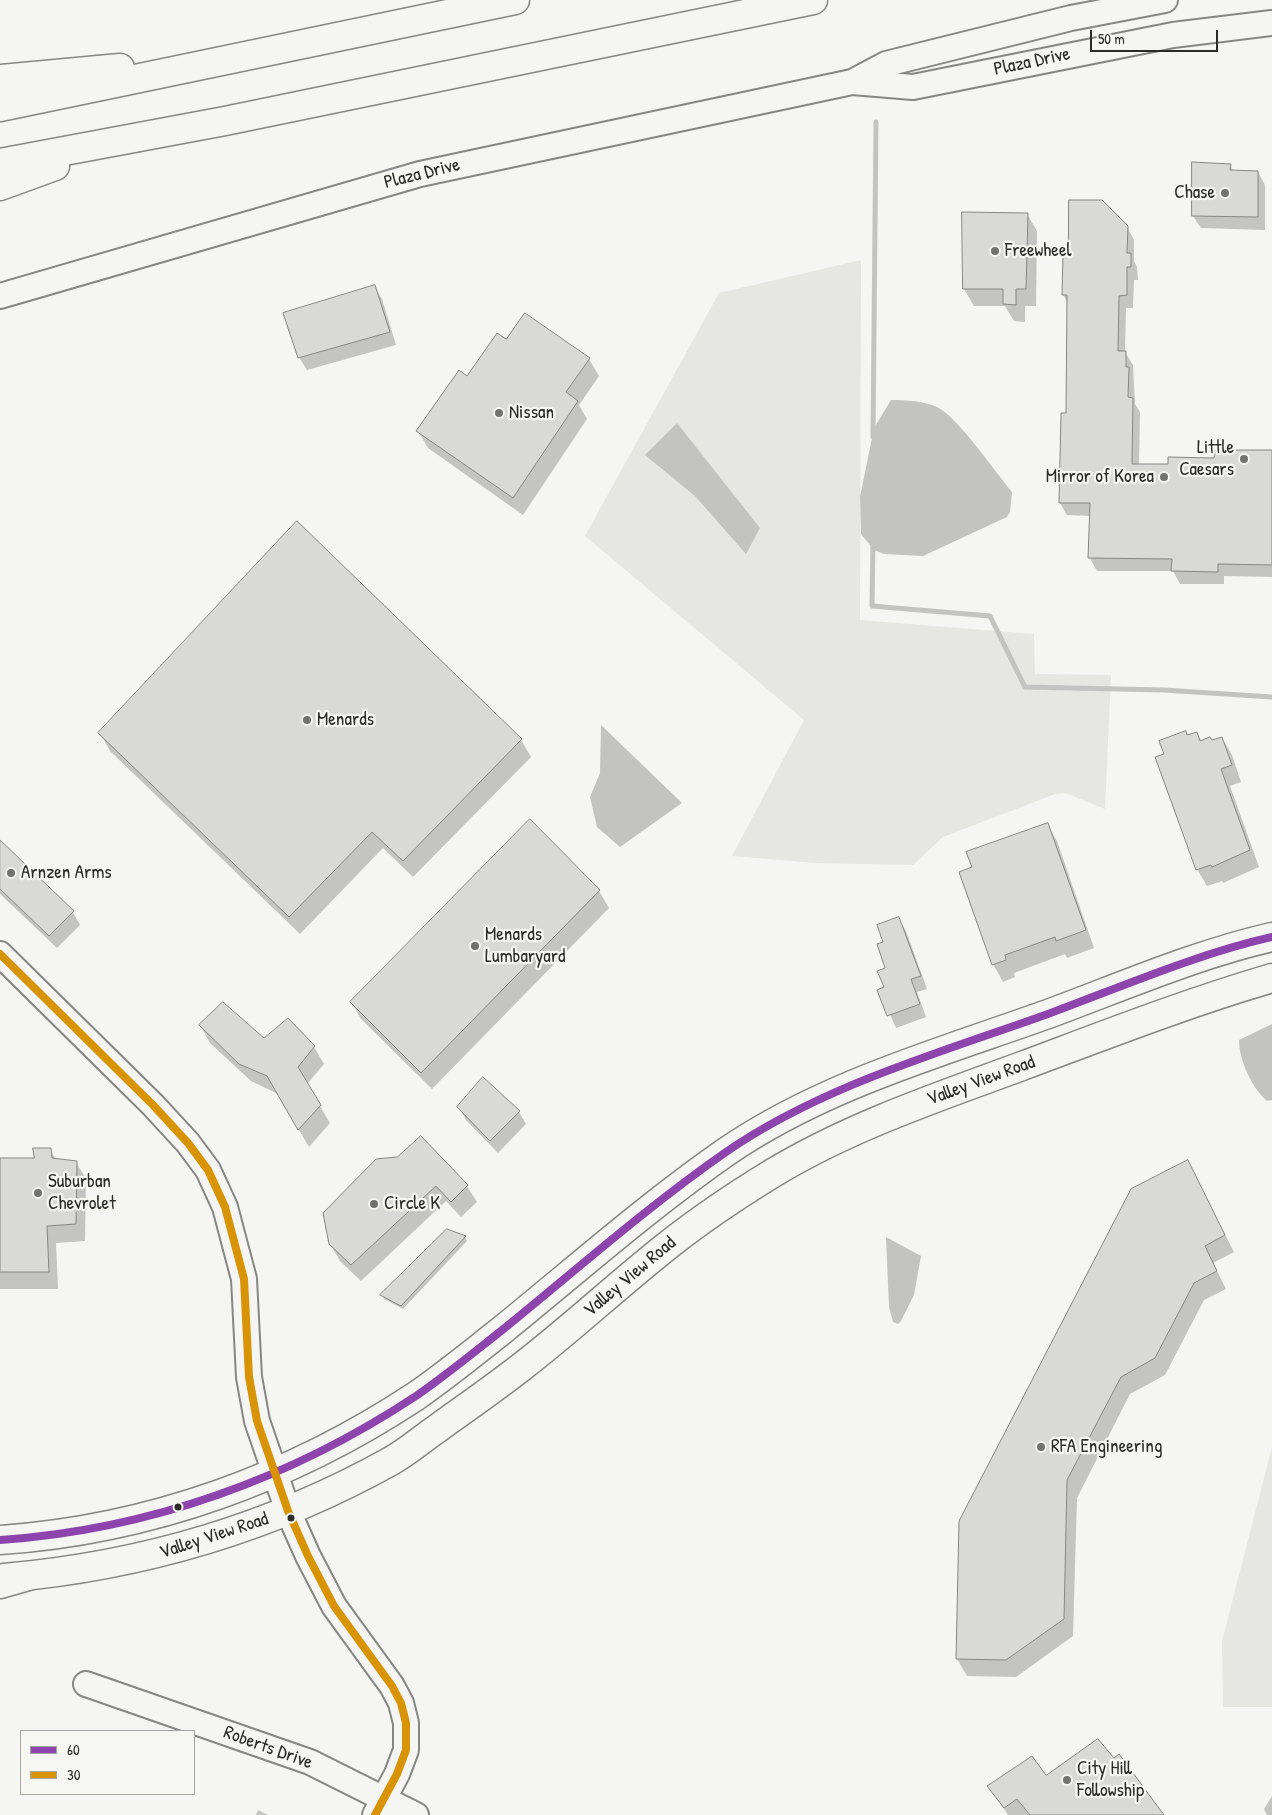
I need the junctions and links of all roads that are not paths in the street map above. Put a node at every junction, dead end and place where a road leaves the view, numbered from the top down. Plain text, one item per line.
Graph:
1 (515, 0) edge
2 (813, 0) edge
3 (1165, 0) edge
4 (1272, 23) edge
5 (214, 62) junction
6 (0, 79) edge
7 (852, 82) junction
8 (0, 107) edge
9 (225, 121) junction
10 (0, 163) edge
11 (0, 186) edge
12 (0, 296) edge
13 (1272, 937) edge
14 (0, 954) edge
15 (1272, 978) edge
16 (275, 1474) junction
17 (288, 1511) junction
18 (0, 1540) edge
19 (28, 1576) junction
20 (0, 1578) edge
21 (0, 1584) edge
22 (86, 1684) dead end
23 (380, 1806) edge
24 (416, 1815) edge

1 - 5 main road
2 - 9 main road
3 - 7 street, Plaza Drive
4 - 7 street, Plaza Drive
5 - 6 main road
5 - 8 main road
7 - 12 street, Plaza Drive
9 - 10 main road
9 - 11 main road
13 - 16 main road, Valley View Road
14 - 16 street
15 - 17 main road, Valley View Road
16 - 17 street
16 - 18 main road, Valley View Road
17 - 19 main road, Valley View Road
17 - 23 street
19 - 20 main road, Valley View Road
19 - 21 main road
22 - 23 street, Roberts Drive
23 - 24 street, Roberts Drive

